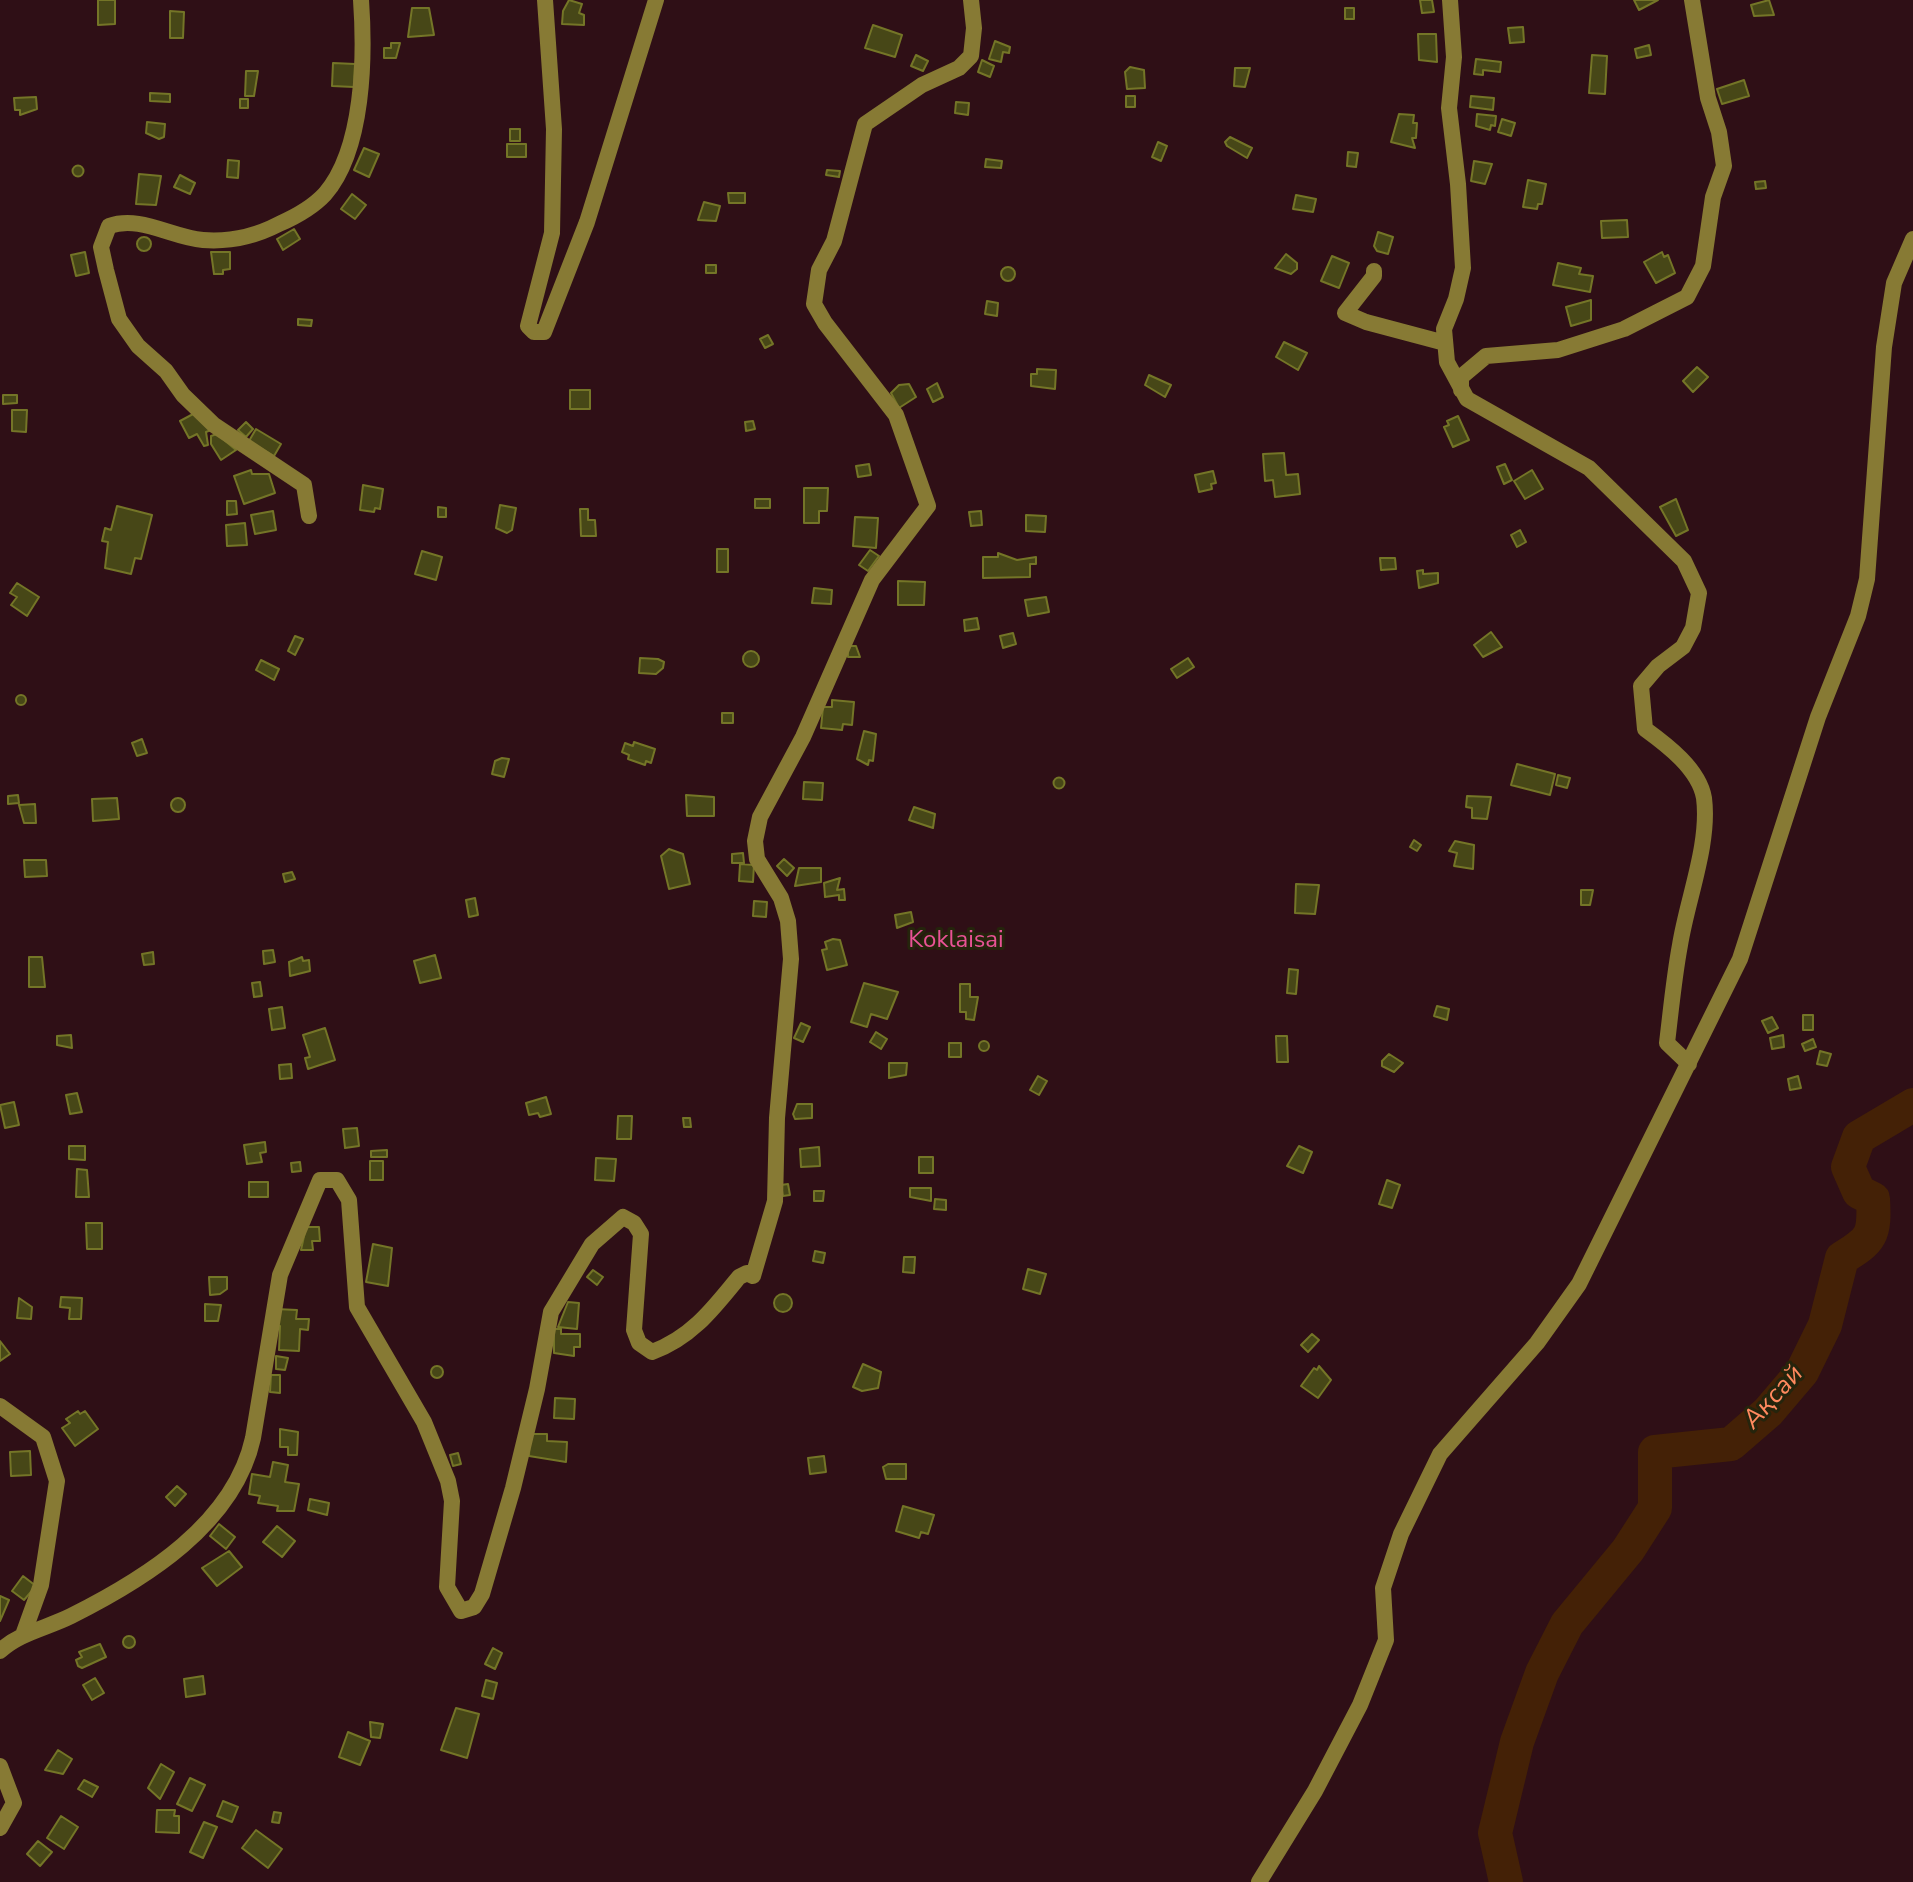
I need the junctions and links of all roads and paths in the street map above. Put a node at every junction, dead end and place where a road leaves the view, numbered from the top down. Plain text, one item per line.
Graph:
1 (361, 0) edge
2 (545, 0) edge
3 (656, 0) edge
4 (971, 0) edge
5 (1450, 0) edge
6 (1692, 0) edge
7 (1913, 239) edge
8 (1374, 271) dead end
9 (1445, 343) junction
10 (1461, 390) junction
11 (309, 516) dead end
12 (1689, 1064) junction
13 (0, 1406) edge
14 (23, 1635) junction
15 (0, 1651) edge
16 (0, 1766) edge
17 (0, 1828) edge
18 (1259, 1882) edge

1 - 11 street
2 - 3 street
4 - 14 street
5 - 9 street
6 - 10 street
7 - 12 street
8 - 9 street
9 - 10 street
10 - 12 street
12 - 18 street
13 - 14 street
14 - 15 street
16 - 17 street

